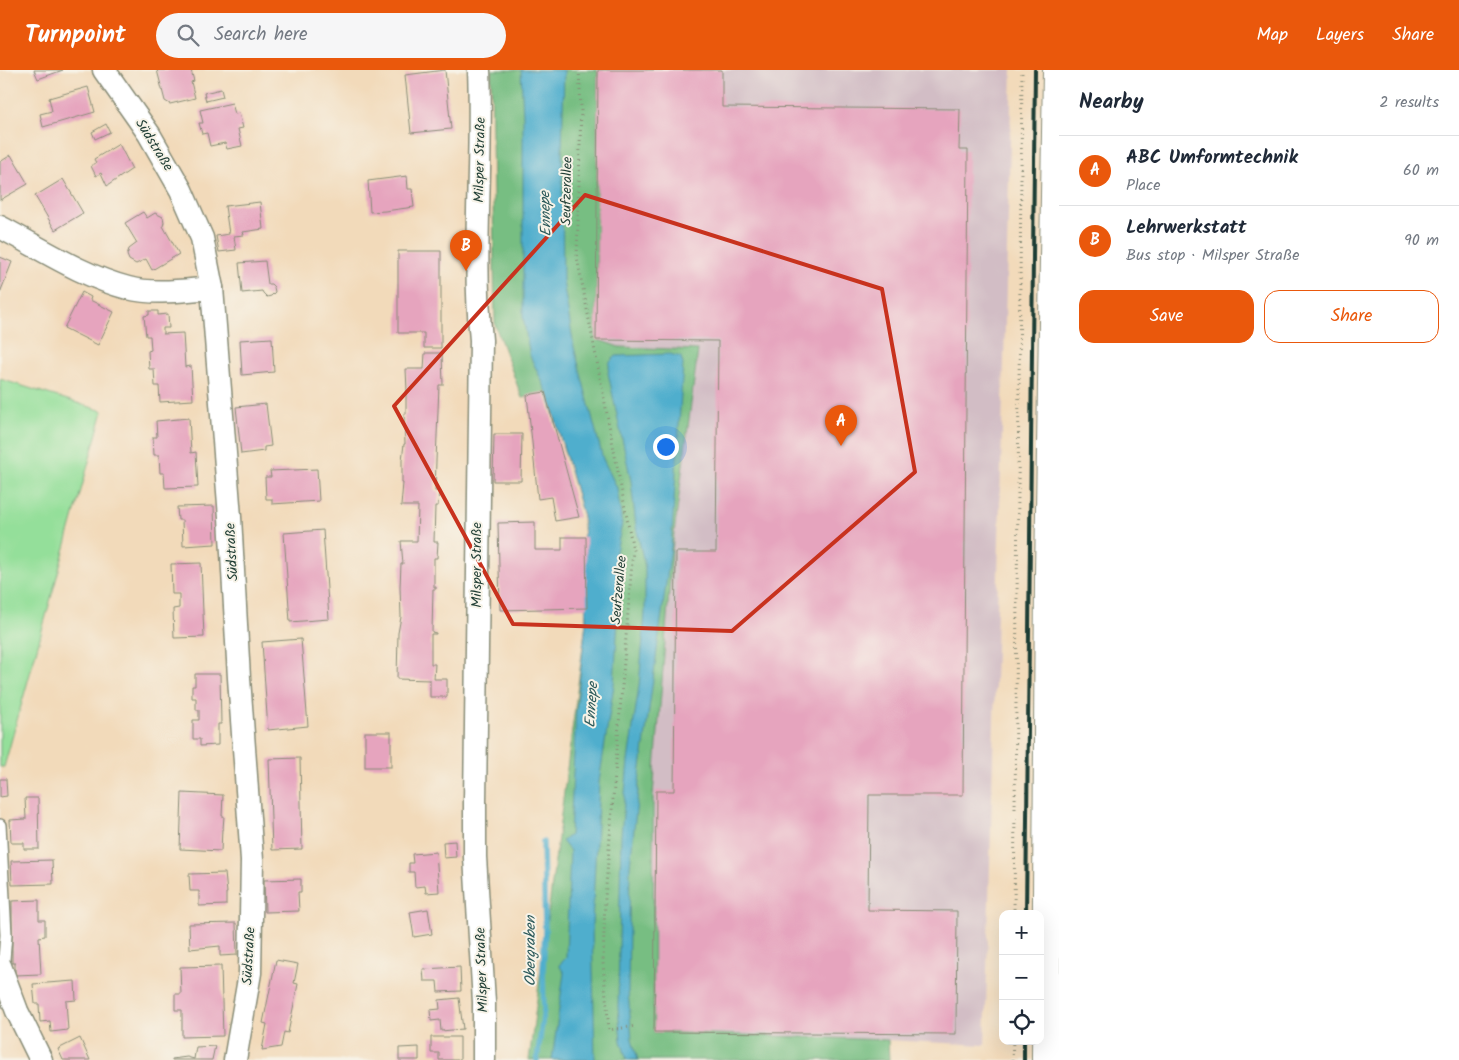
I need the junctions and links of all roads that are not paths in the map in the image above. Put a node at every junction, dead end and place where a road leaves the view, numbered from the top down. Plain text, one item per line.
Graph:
1 (104, 70) edge
2 (479, 70) edge
3 (1058, 70) edge
4 (0, 227) edge
5 (212, 288) junction
6 (0, 825) edge
7 (1, 969) edge
8 (42, 1060) edge
9 (235, 1060) edge
10 (484, 1060) edge
11 (1046, 1060) edge

1 - 5 street, Südstraße
2 - 10 street, Milsper Straße
3 - 11 main road
4 - 5 street
5 - 9 street, Südstraße
6 - 7 lane
7 - 8 street

